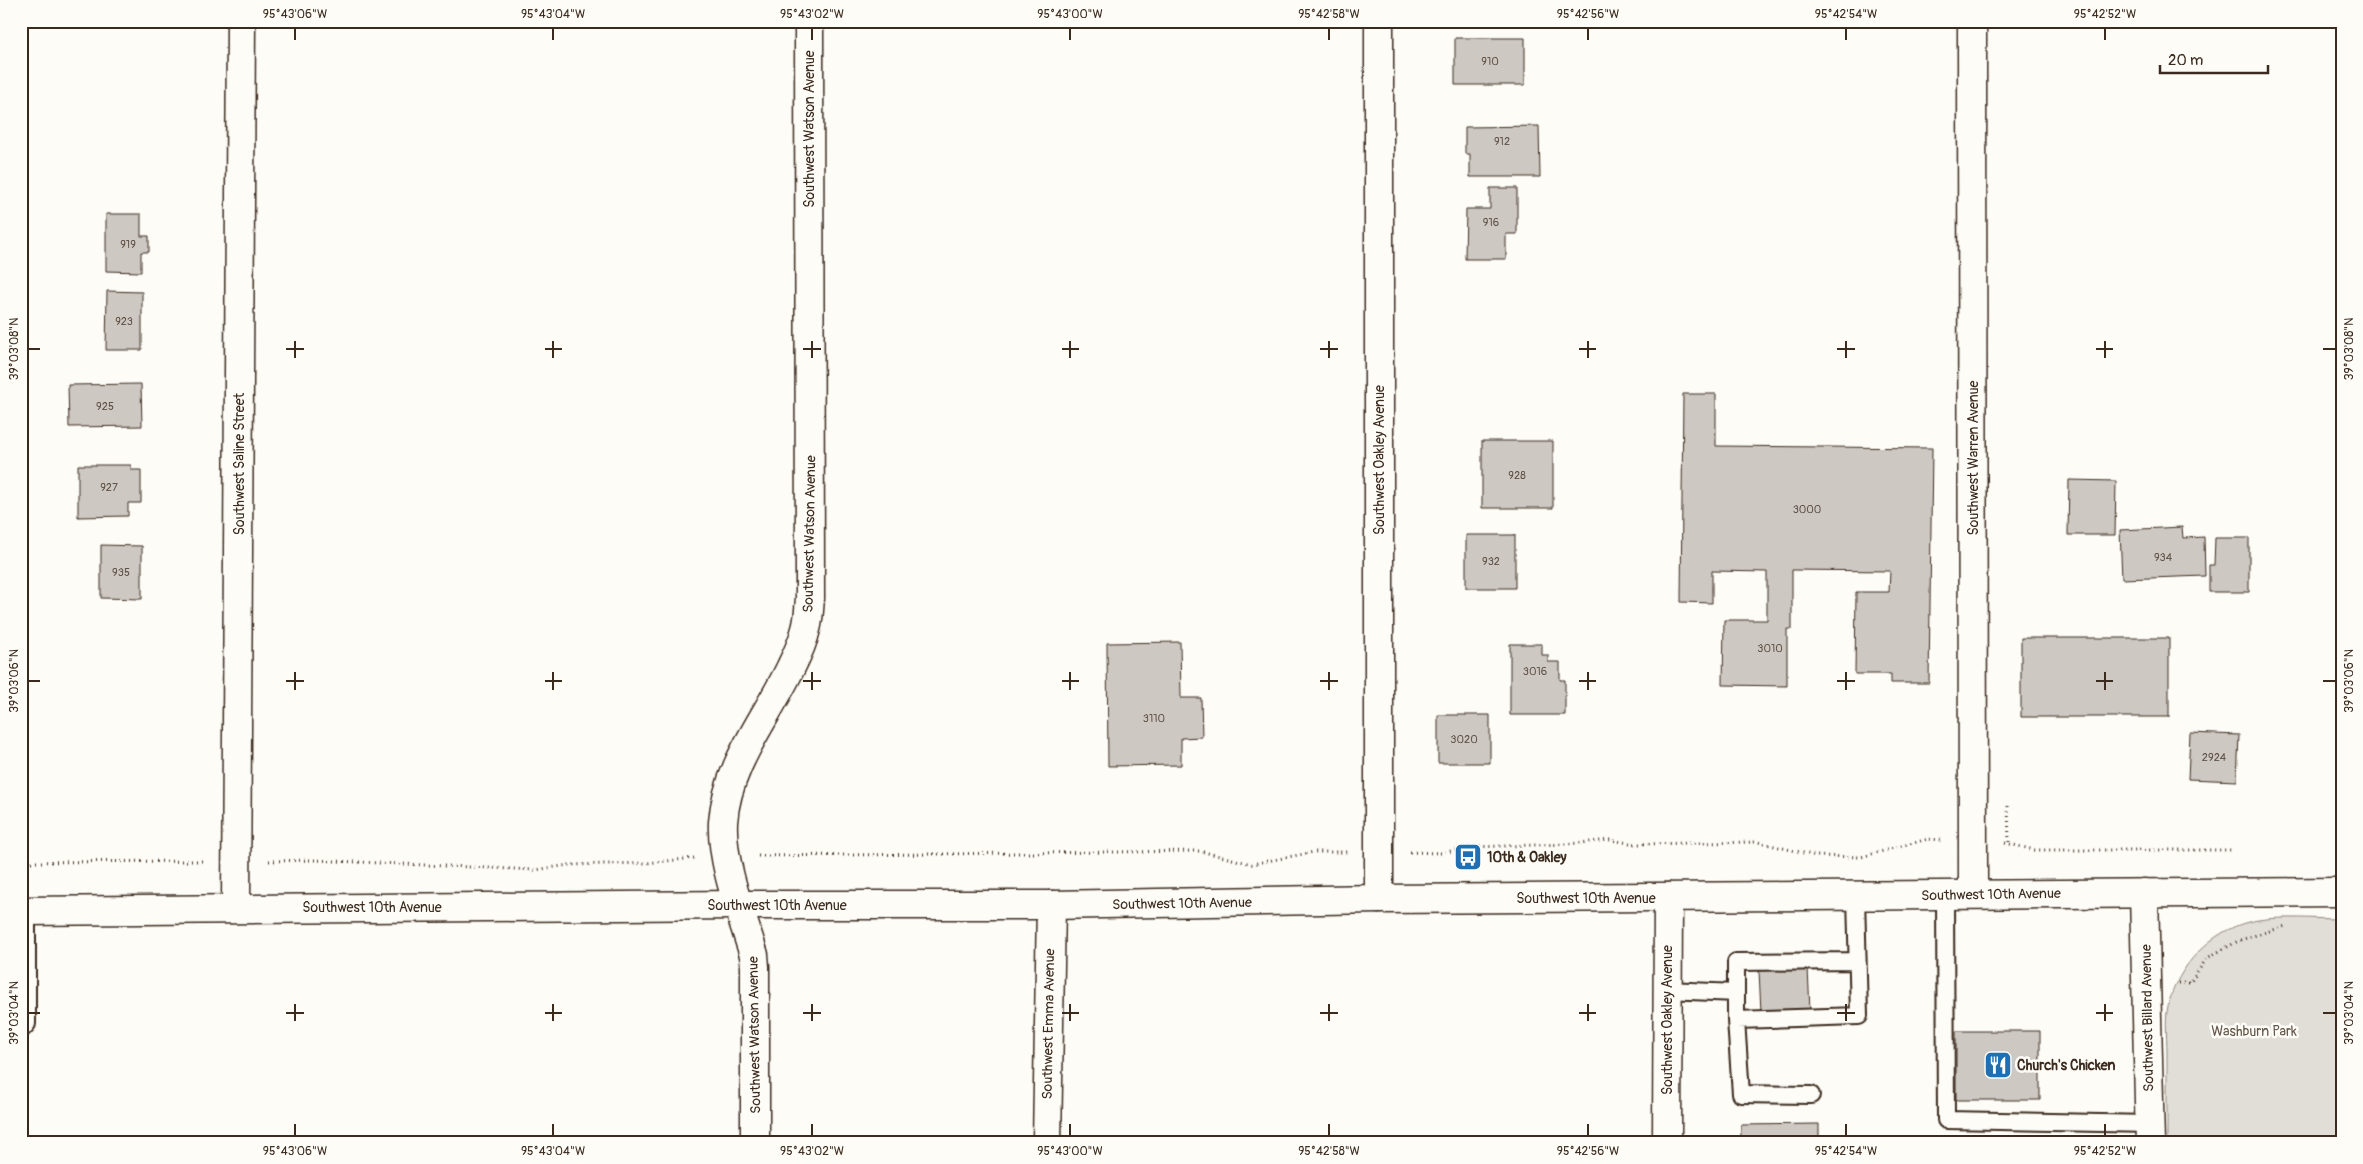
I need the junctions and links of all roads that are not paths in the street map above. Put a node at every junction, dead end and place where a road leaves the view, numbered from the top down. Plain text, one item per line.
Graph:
1 (241, 21) edge
2 (809, 21) edge
3 (1379, 21) edge
4 (1972, 21) edge
5 (2342, 892) edge
6 (2144, 893) junction
7 (1973, 894) junction
8 (1945, 895) junction
9 (1856, 896) junction
10 (1668, 897) junction
11 (1379, 899) junction
12 (739, 905) junction
13 (1051, 905) junction
14 (236, 908) junction
15 (24, 911) edge
16 (1857, 961) junction
17 (1667, 990) junction
18 (1736, 993) junction
19 (1736, 1020) junction
20 (21, 1030) edge
21 (1811, 1095) dead end
22 (2150, 1134) edge
23 (756, 1143) edge
24 (1046, 1143) edge
25 (1667, 1143) edge

1 - 14 street, Southwest Saline Street
2 - 12 street, Southwest Watson Avenue
3 - 11 street, Southwest Oakley Avenue
4 - 7 street, Southwest Warren Avenue
5 - 6 street, Southwest 10th Avenue
6 - 7 street, Southwest 10th Avenue
6 - 22 street, Southwest Billard Avenue
7 - 8 street, Southwest 10th Avenue
8 - 9 street, Southwest 10th Avenue
8 - 22 lane
9 - 10 street, Southwest 10th Avenue
9 - 16 lane
10 - 11 street, Southwest 10th Avenue
10 - 17 street, Southwest Oakley Avenue
11 - 13 street, Southwest 10th Avenue
12 - 13 street, Southwest 10th Avenue
12 - 14 street, Southwest 10th Avenue
12 - 23 street, Southwest Watson Avenue
13 - 24 street, Southwest Emma Avenue
14 - 15 street, Southwest 10th Avenue
15 - 20 lane
16 - 18 lane
16 - 19 lane
17 - 18 lane
17 - 25 street, Southwest Oakley Avenue
18 - 19 lane
19 - 21 lane

